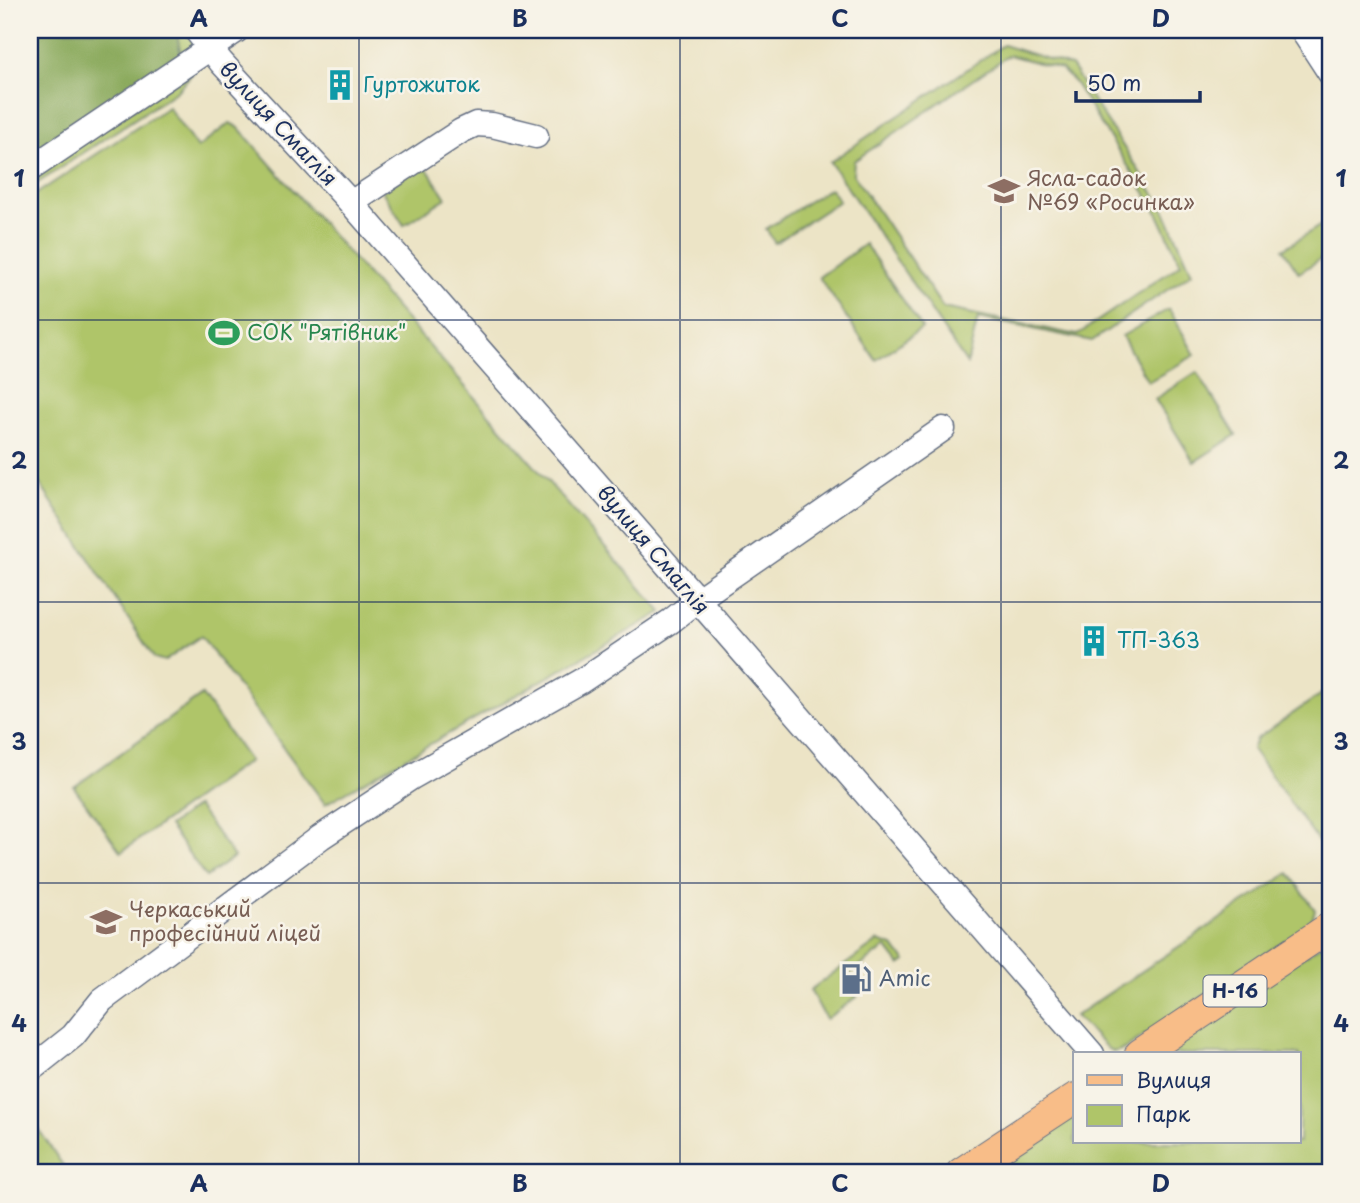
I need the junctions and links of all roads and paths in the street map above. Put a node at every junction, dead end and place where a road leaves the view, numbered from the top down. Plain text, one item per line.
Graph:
1 (237, 30) edge
2 (1302, 30) edge
3 (203, 39) edge
4 (1330, 73) edge
5 (536, 136) dead end
6 (30, 169) edge
7 (351, 203) junction
8 (943, 429) dead end
9 (696, 601) junction
10 (1330, 927) edge
11 (1090, 1052) edge
12 (1143, 1052) edge
13 (30, 1070) edge
14 (1073, 1099) edge
15 (961, 1173) edge

1 - 3 street
2 - 4 street
3 - 6 street
3 - 7 street, вулиця Смаглія
5 - 7 street
7 - 9 street, вулиця Смаглія
8 - 9 street
9 - 11 street, вулиця Смаглія
9 - 13 street
10 - 12 main road, Н-16
14 - 15 main road

